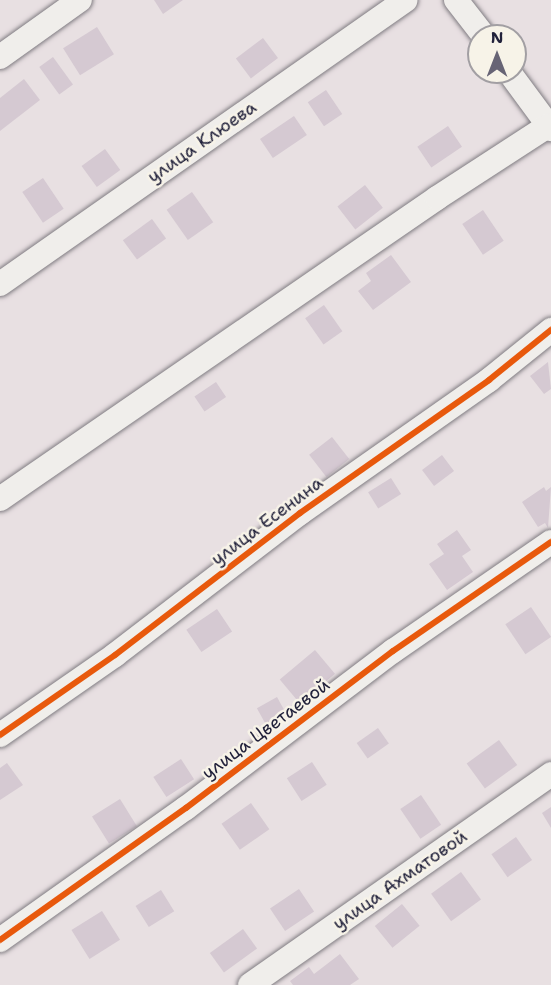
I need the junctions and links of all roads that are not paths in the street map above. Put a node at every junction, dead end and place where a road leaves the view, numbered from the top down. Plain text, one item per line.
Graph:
1 (80, 0) edge
2 (405, 0) edge
3 (456, 0) edge
4 (474, 24) edge
5 (0, 57) edge
6 (518, 84) edge
7 (550, 127) edge
8 (0, 284) edge
9 (551, 330) edge
10 (0, 499) edge
11 (551, 542) edge
12 (0, 735) edge
13 (551, 774) edge
14 (0, 939) edge
15 (250, 985) edge

1 - 5 street
2 - 8 street, улица Клюева
3 - 4 street
6 - 7 street
7 - 10 street
9 - 12 street, улица Есенина
11 - 14 street, улица Цветаевой
13 - 15 street, улица Ахматовой

